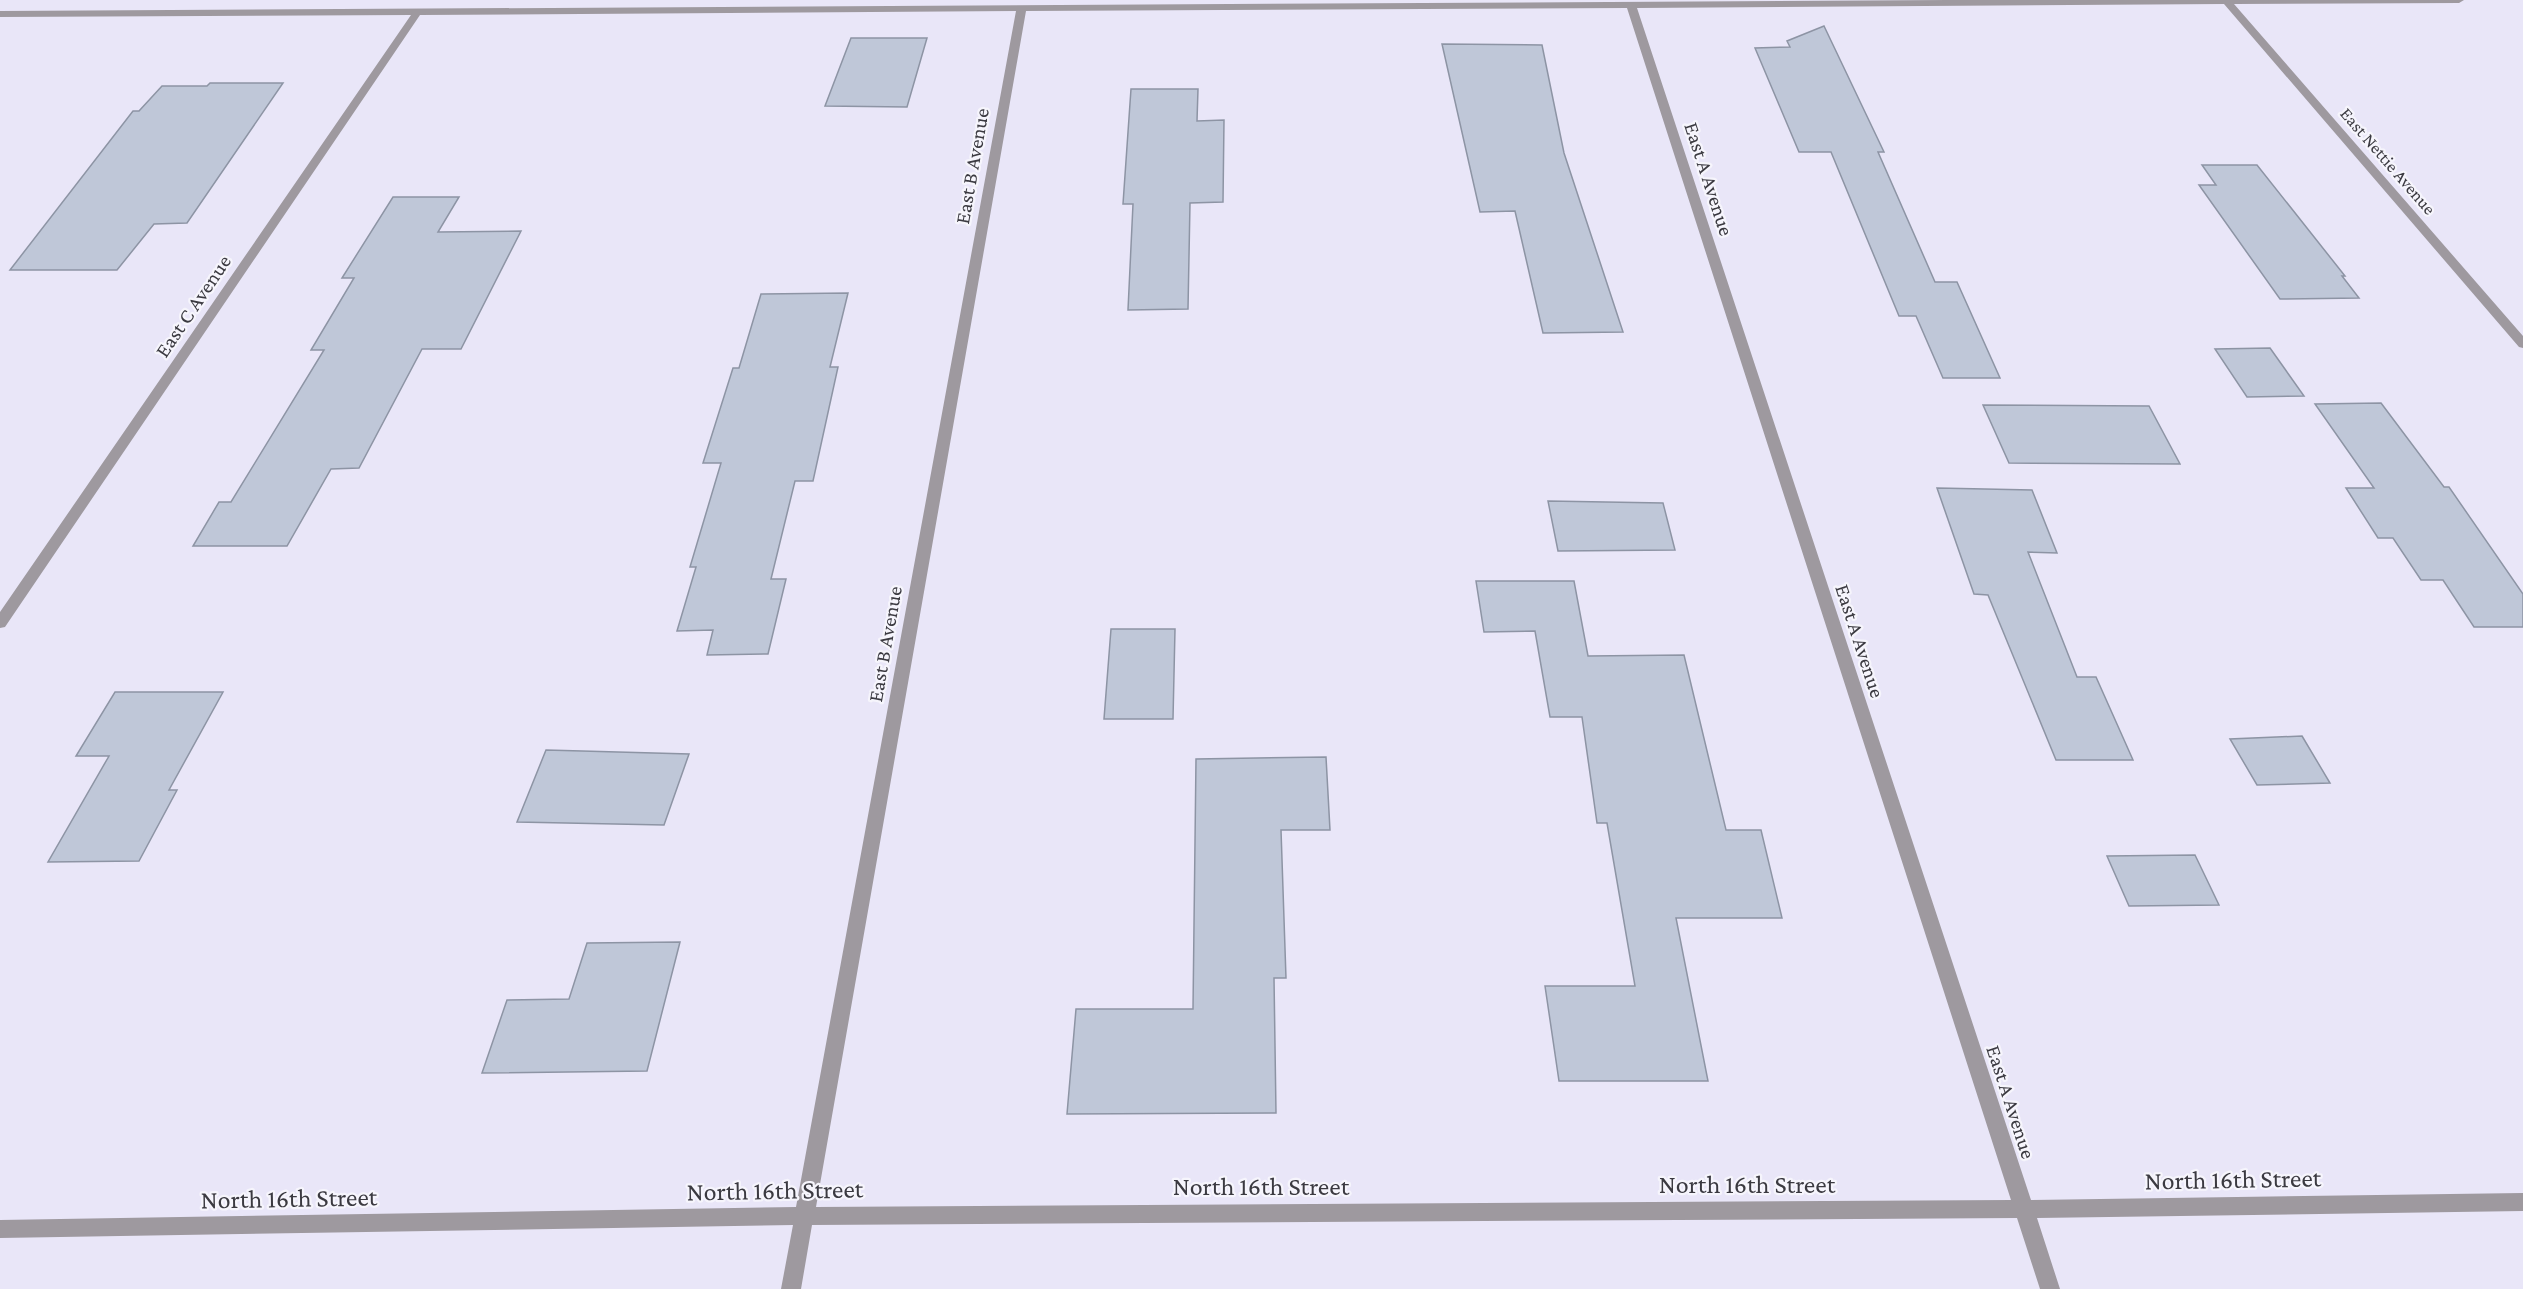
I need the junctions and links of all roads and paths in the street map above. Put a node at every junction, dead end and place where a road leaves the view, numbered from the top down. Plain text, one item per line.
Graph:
1 (58, 0) edge
2 (2424, 0) edge
3 (2459, 0) edge
4 (1613, 2) edge
5 (1801, 2) edge
6 (2226, 2) edge
7 (1255, 3) edge
8 (1404, 3) edge
9 (1500, 3) edge
10 (690, 4) edge
11 (1631, 5) junction
12 (1022, 7) junction
13 (418, 11) junction
14 (0, 14) edge
15 (44, 14) junction
16 (2523, 344) edge
17 (0, 623) edge
18 (2523, 1202) edge
19 (2024, 1209) junction
20 (804, 1216) junction
21 (0, 1230) edge
22 (791, 1289) edge
23 (2050, 1289) edge

1 - 15 street
2 - 3 street
2 - 6 street
4 - 9 street
4 - 11 street
5 - 6 street
5 - 11 street
6 - 16 street, East Nettie Avenue
7 - 8 street
7 - 12 street
8 - 9 street
10 - 12 street
10 - 13 street
11 - 19 street, East A Avenue
12 - 20 street, East B Avenue
13 - 15 street
13 - 17 street, East C Avenue
14 - 15 street
18 - 19 street, North 16th Street
19 - 20 street, North 16th Street
19 - 23 street, East A Avenue
20 - 21 street, North 16th Street
20 - 22 street, East B Avenue

